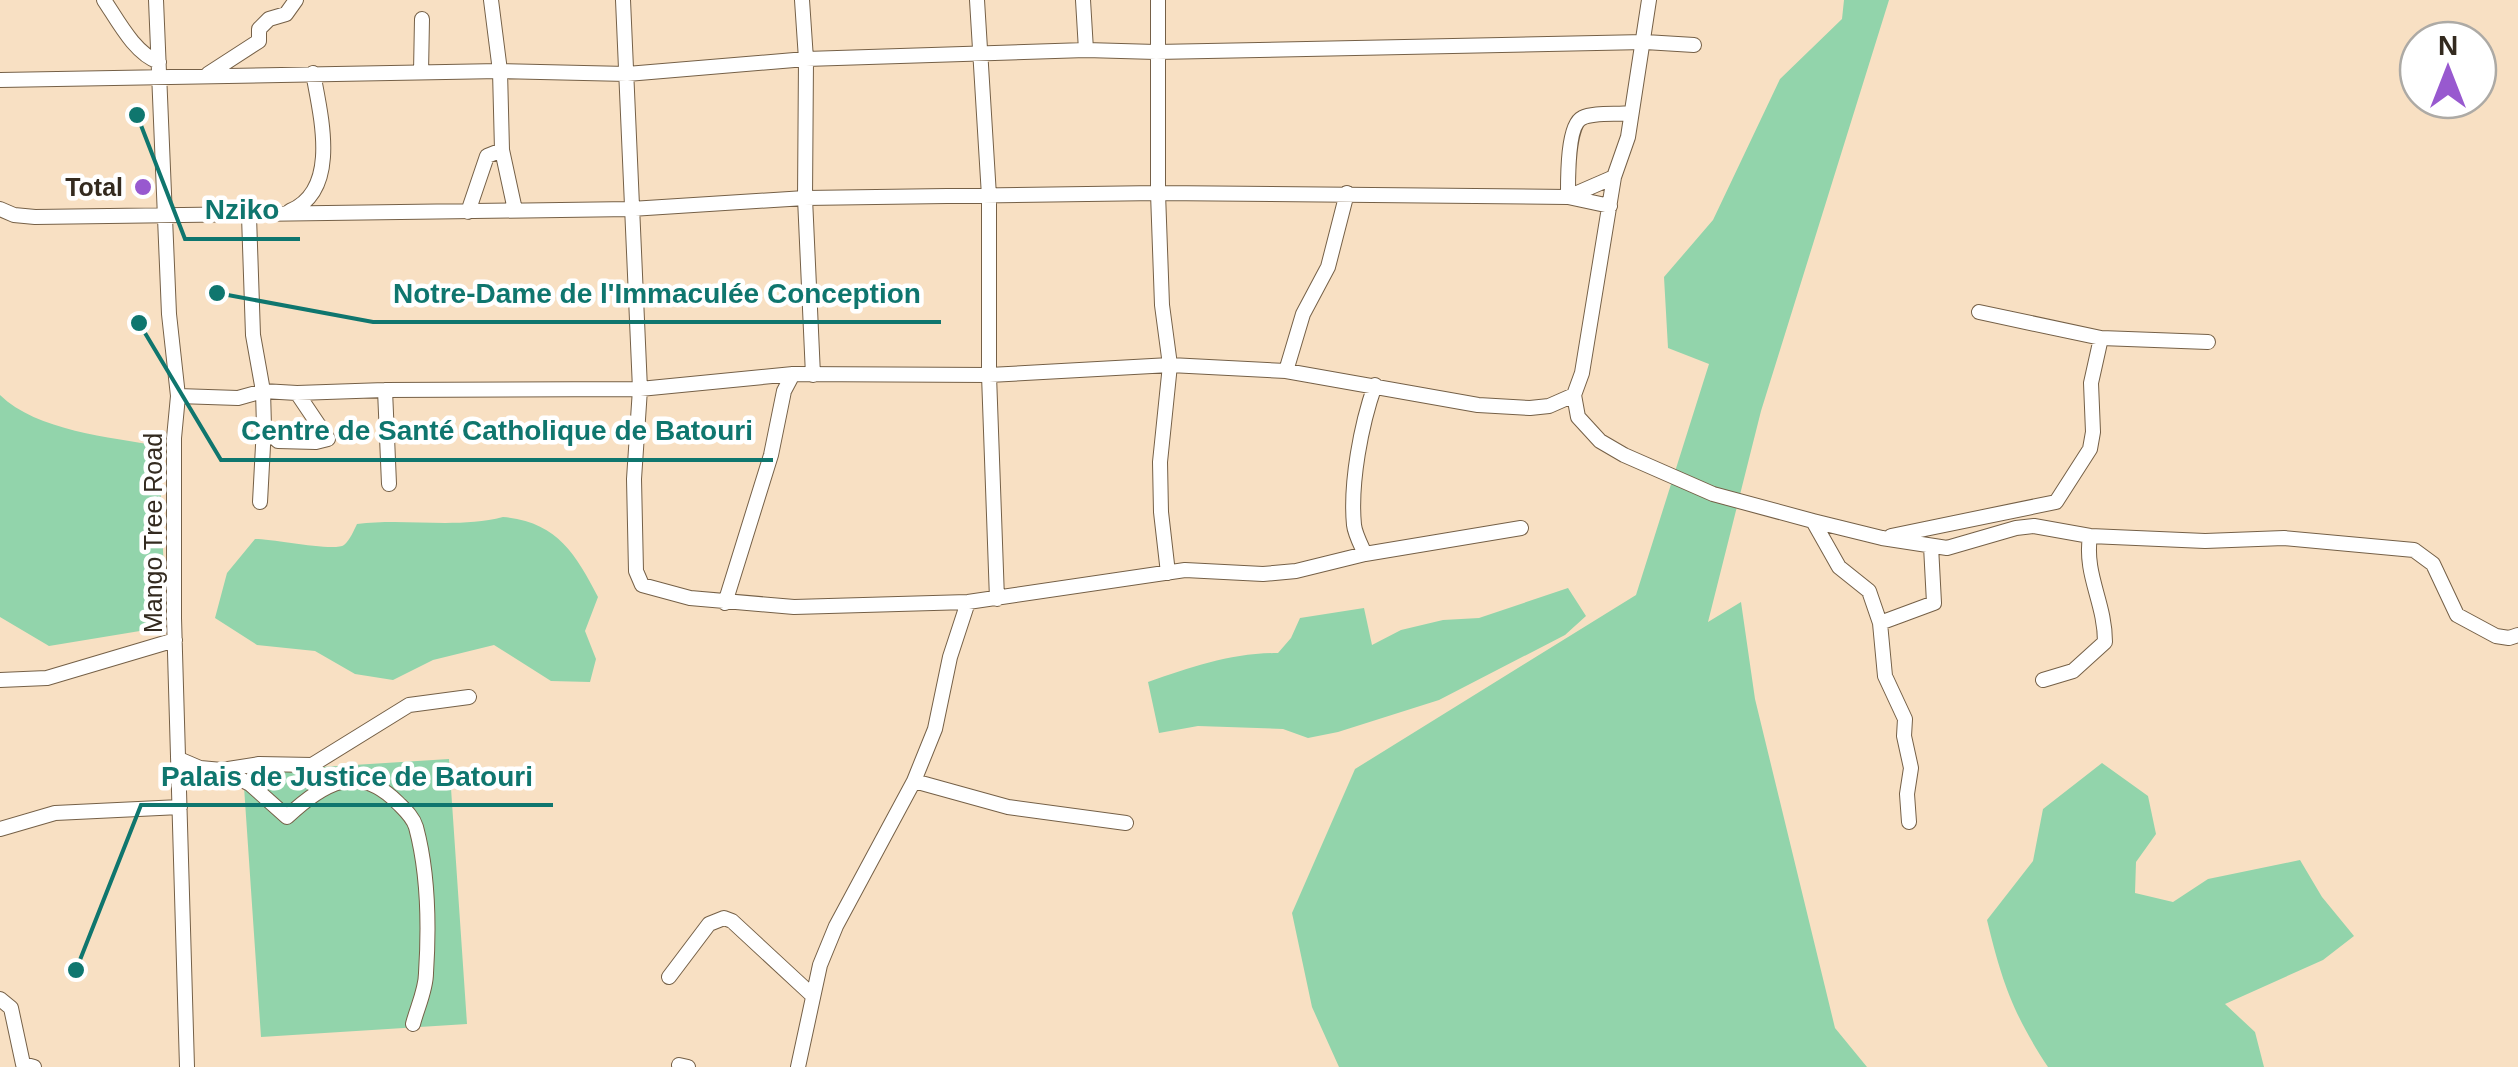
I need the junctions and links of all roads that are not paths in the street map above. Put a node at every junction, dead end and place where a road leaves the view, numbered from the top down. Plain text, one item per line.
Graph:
1 (104, 0) edge
2 (156, 0) edge
3 (296, 0) edge
4 (490, 0) edge
5 (622, 0) edge
6 (802, 0) edge
7 (977, 0) edge
8 (1083, 0) edge
9 (1158, 0) edge
10 (1648, 0) edge
11 (422, 19) dead end
12 (1644, 42) junction
13 (1694, 45) dead end
14 (1086, 50) junction
15 (1156, 52) junction
16 (978, 54) junction
17 (806, 59) junction
18 (160, 70) junction
19 (500, 71) junction
20 (422, 72) junction
21 (313, 73) junction
22 (627, 74) junction
23 (207, 75) junction
24 (0, 80) edge
25 (1631, 113) junction
26 (502, 150) junction
27 (1614, 177) junction
28 (1158, 193) junction
29 (1347, 193) junction
30 (988, 196) junction
31 (1568, 197) junction
32 (805, 198) junction
33 (1610, 206) junction
34 (0, 209) edge
35 (631, 209) junction
36 (515, 210) junction
37 (468, 212) junction
38 (165, 213) junction
39 (281, 215) junction
40 (249, 216) junction
41 (1979, 312) dead end
42 (2101, 338) junction
43 (2208, 342) dead end
44 (1170, 365) junction
45 (1286, 371) junction
46 (792, 374) junction
47 (813, 375) junction
48 (990, 375) junction
49 (1374, 385) junction
50 (640, 389) junction
51 (385, 390) junction
52 (263, 391) junction
53 (296, 393) junction
54 (1574, 395) junction
55 (178, 396) junction
56 (264, 427) junction
57 (389, 484) dead end
58 (260, 502) dead end
59 (1813, 521) junction
60 (1520, 528) dead end
61 (2090, 536) junction
62 (1882, 538) junction
63 (1931, 546) junction
64 (1365, 554) junction
65 (1168, 573) junction
66 (996, 598) junction
67 (725, 602) junction
68 (968, 602) junction
69 (1880, 623) junction
70 (2518, 636) edge
71 (175, 640) junction
72 (0, 680) edge
73 (2043, 680) dead end
74 (470, 697) dead end
75 (180, 759) junction
76 (222, 770) junction
77 (914, 781) junction
78 (180, 807) junction
79 (1909, 822) dead end
80 (1126, 823) dead end
81 (0, 829) edge
82 (669, 977) dead end
83 (812, 996) junction
84 (0, 999) edge
85 (413, 1024) dead end
86 (34, 1067) edge
87 (186, 1067) edge
88 (798, 1067) edge

1 - 18 street
2 - 18 street, Mango Tree Road
3 - 23 street
4 - 19 street
5 - 22 street
6 - 17 street
7 - 16 street
8 - 14 street
9 - 15 street
10 - 12 street
11 - 20 street
12 - 13 street
12 - 15 street
12 - 25 street
14 - 15 street
14 - 16 street
15 - 28 street
16 - 17 street
16 - 30 street
17 - 22 street
17 - 32 street
18 - 23 street
18 - 24 street
18 - 38 street, Mango Tree Road
19 - 20 street
19 - 22 street
19 - 26 street
20 - 21 street
21 - 23 street
21 - 39 street
22 - 35 street
25 - 27 street
25 - 31 street
26 - 36 street
26 - 37 street
27 - 31 street
27 - 33 street
28 - 29 street
28 - 30 street
28 - 44 street
29 - 31 street
29 - 45 street
30 - 32 street
30 - 48 street
31 - 33 street
32 - 35 street
32 - 47 street
33 - 54 street
34 - 38 street
35 - 36 street
35 - 50 street
36 - 37 street
37 - 39 street
38 - 40 street
38 - 55 street, Mango Tree Road
39 - 40 street
40 - 52 street
41 - 42 street
42 - 43 street
42 - 62 street
44 - 45 street
44 - 48 street
44 - 65 street
45 - 49 street
46 - 47 street
46 - 50 street
46 - 67 street
47 - 48 street
48 - 66 street
49 - 54 street
49 - 64 street
50 - 51 street
50 - 67 street
51 - 53 street
51 - 57 street
52 - 53 street
52 - 55 street
52 - 56 street
53 - 56 street
54 - 59 street
55 - 71 street, Mango Tree Road
56 - 58 street
59 - 62 street
59 - 69 street
60 - 64 street
61 - 63 street
61 - 70 street
61 - 73 street
62 - 63 street
63 - 69 street
64 - 65 street
65 - 66 street
66 - 68 street
67 - 68 street
68 - 77 street
69 - 79 street
71 - 72 street
71 - 75 street, Mango Tree Road
74 - 76 street
75 - 76 street
75 - 78 street, Mango Tree Road
76 - 85 street
77 - 80 street
77 - 83 street
78 - 81 street
78 - 87 street, Mango Tree Road
82 - 83 street
83 - 88 street
84 - 86 street

